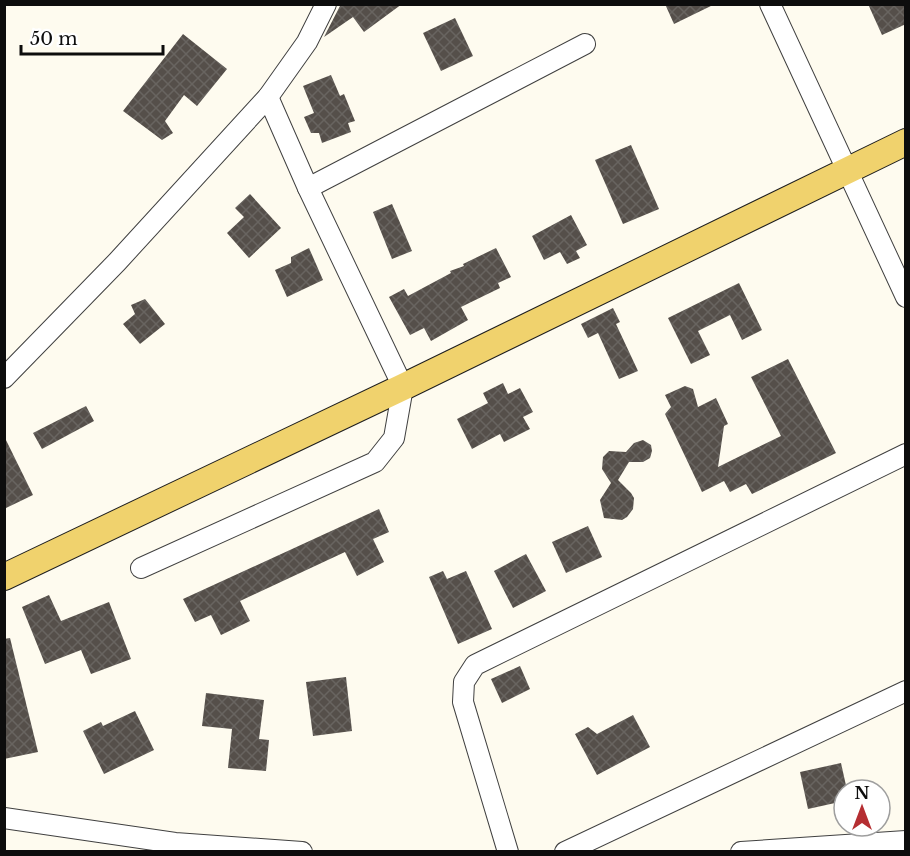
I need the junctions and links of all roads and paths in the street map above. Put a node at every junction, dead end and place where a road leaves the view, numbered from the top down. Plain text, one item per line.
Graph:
1 (326, 4) edge
2 (770, 4) edge
3 (585, 44) dead end
4 (268, 97) junction
5 (906, 142) edge
6 (848, 171) junction
7 (308, 188) junction
8 (906, 297) edge
9 (4, 378) edge
10 (403, 387) junction
11 (906, 454) edge
12 (141, 568) dead end
13 (4, 577) edge
14 (906, 691) edge
15 (4, 818) edge
16 (906, 841) edge
17 (174, 847) edge
18 (302, 852) edge
19 (508, 852) edge
20 (565, 852) edge
21 (741, 852) edge

1 - 4 street
2 - 6 street
3 - 7 street
4 - 7 street
4 - 9 street
5 - 6 main road
6 - 8 street
6 - 10 main road
7 - 10 street
10 - 12 street
10 - 13 main road
11 - 19 street
14 - 20 street
15 - 17 street
16 - 21 street
17 - 18 street

